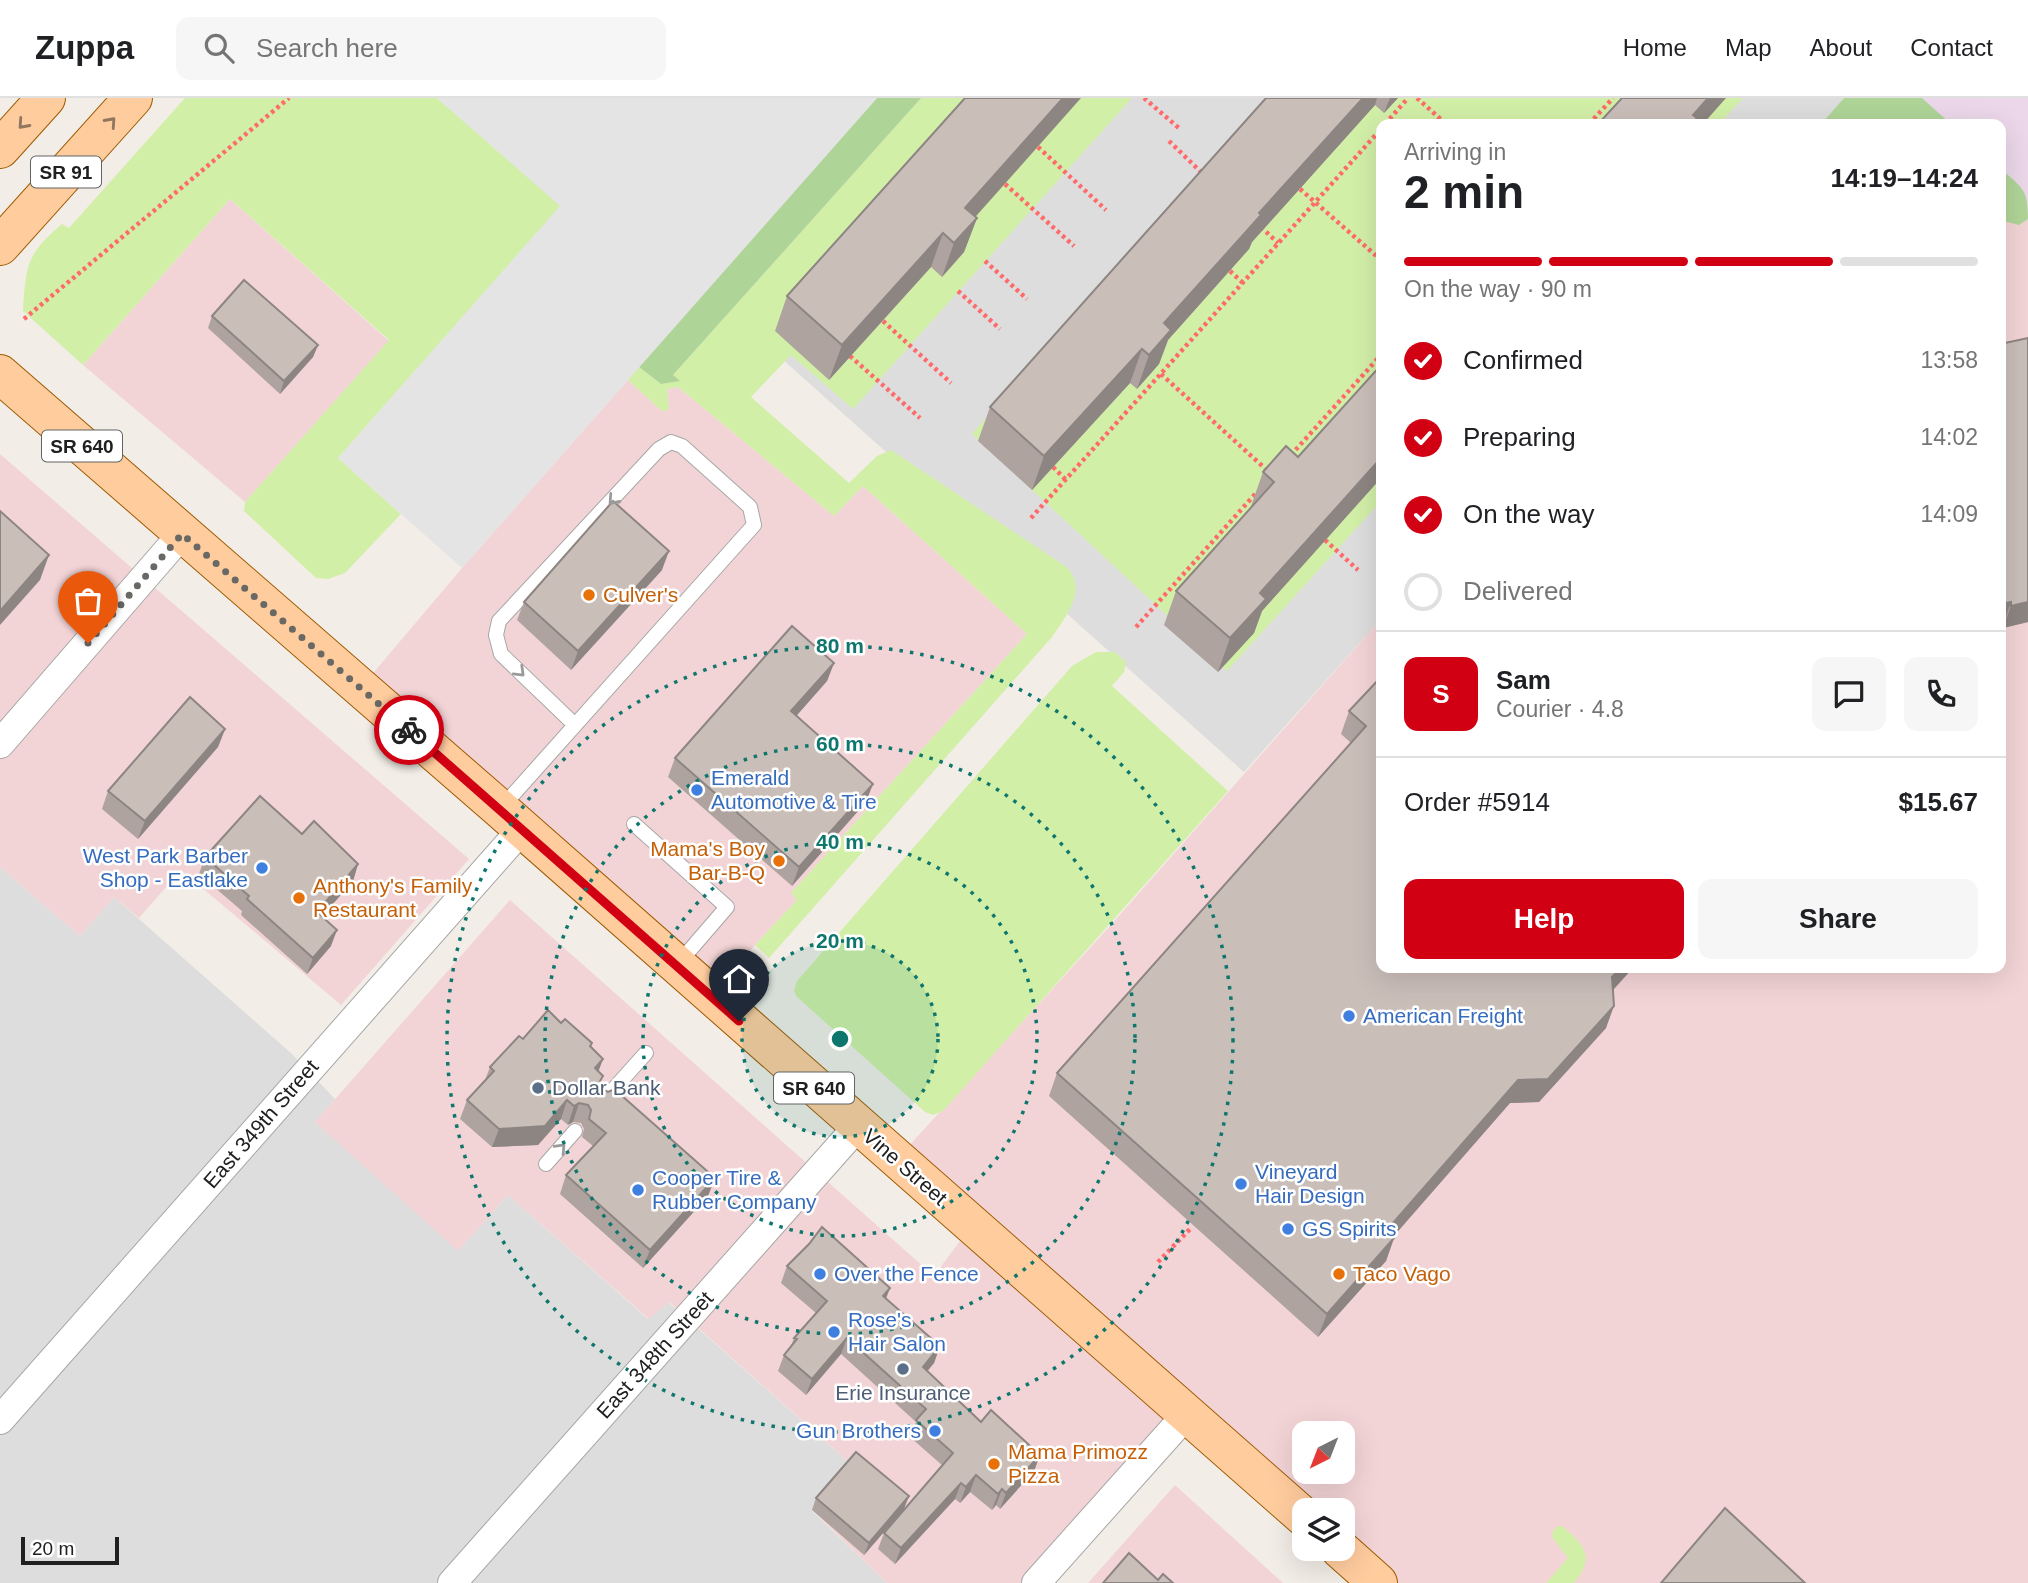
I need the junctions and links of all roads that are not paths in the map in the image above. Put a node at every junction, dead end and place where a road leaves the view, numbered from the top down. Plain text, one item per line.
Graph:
1 (46, 98) edge
2 (133, 98) edge
3 (0, 149) edge
4 (0, 246) edge
5 (0, 374) edge
6 (182, 534) junction
7 (575, 725) junction
8 (0, 744) edge
9 (511, 819) junction
10 (634, 824) dead end
11 (677, 965) junction
12 (646, 1053) dead end
13 (603, 1101) edge
14 (858, 1126) junction
15 (575, 1131) edge
16 (546, 1164) dead end
17 (1187, 1414) junction
18 (0, 1420) edge
19 (1292, 1506) edge
20 (1353, 1561) edge
21 (452, 1583) edge
22 (1036, 1583) edge
23 (1378, 1583) edge

1 -> 3 main road, SR 91
4 -> 2 main road, SR 91
5 - 6 main road, Vine Street / SR 640
6 - 8 street
6 - 9 main road, Vine Street / SR 640
7 -> 7 lane
7 - 9 lane
9 - 11 main road, Vine Street / SR 640
9 - 18 street, East 349th Street
10 - 11 lane
11 - 14 main road, Vine Street / SR 640
12 - 13 lane
14 - 17 main road, Vine Street / SR 640
14 - 21 street, East 348th Street
16 -> 15 lane
17 - 19 main road, Vine Street / SR 640
17 - 22 street
20 - 23 main road

